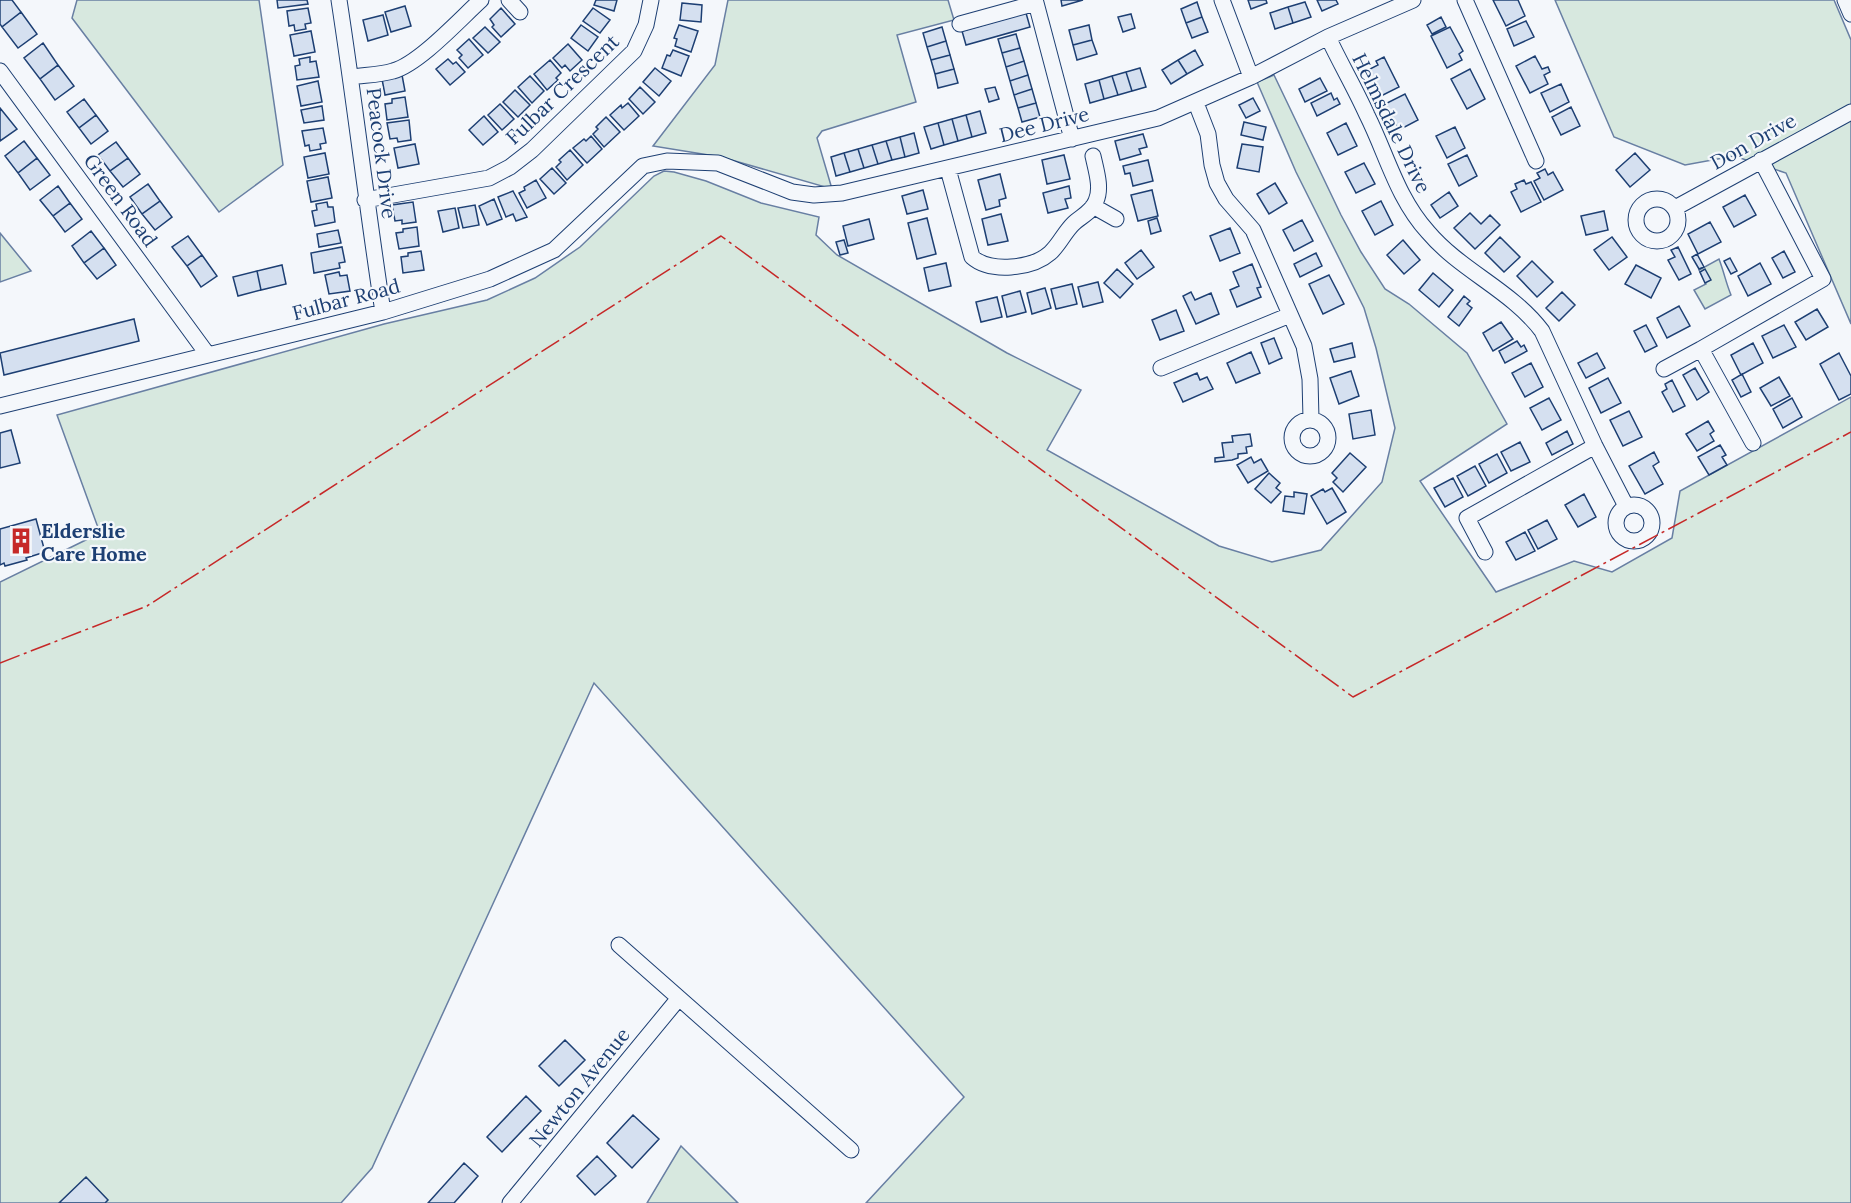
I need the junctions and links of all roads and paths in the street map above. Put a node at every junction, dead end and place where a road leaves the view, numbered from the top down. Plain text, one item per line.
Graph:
1 (339, 0) edge
2 (481, 0) edge
3 (509, 0) edge
4 (651, 0) edge
5 (1222, 0) edge
6 (1413, 0) edge
7 (1465, 0) edge
8 (1845, 0) edge
9 (520, 12) dead end
10 (1851, 14) edge
11 (960, 24) dead end
12 (1328, 37) junction
13 (0, 71) edge
14 (351, 77) junction
15 (1251, 77) junction
16 (1196, 103) junction
17 (1851, 112) edge
18 (1072, 139) junction
19 (1093, 156) dead end
20 (1761, 159) junction
21 (667, 161) joint
22 (1536, 161) dead end
23 (948, 169) junction
24 (366, 200) junction
25 (1093, 206) junction
26 (1675, 208) dead end
27 (1116, 219) dead end
28 (383, 312) junction
29 (1290, 315) junction
30 (1701, 349) junction
31 (208, 355) junction
32 (1161, 368) dead end
33 (1665, 369) dead end
34 (0, 406) edge
35 (1311, 419) dead end
36 (1753, 443) dead end
37 (1595, 446) junction
38 (1626, 506) dead end
39 (1485, 552) dead end
40 (619, 945) dead end
41 (679, 998) junction
42 (851, 1150) dead end
43 (510, 1203) edge

1 - 14 street, Peacock Drive
2 - 14 street
3 - 9 street
4 - 24 street, Fulbar Crescent
5 - 15 street
6 - 12 street, Dee Drive
7 - 22 street
8 - 10 street
11 - 18 street
12 - 15 street, Dee Drive
12 - 37 street, Helmsdale Drive
13 - 31 street, Green Road
14 - 24 street, Peacock Drive
15 - 16 street, Dee Drive
16 - 18 street, Dee Drive
16 - 29 street
17 - 20 street, Don Drive
18 - 23 street, Dee Drive
19 - 25 street
20 - 26 street, Don Drive
20 - 30 street
21 - 23 street, Dee Drive
21 - 28 street, Fulbar Road
23 - 25 street
24 - 28 street, Peacock Drive
25 - 27 street
28 - 31 street, Fulbar Road
29 - 32 street
29 - 35 street
30 - 33 street
30 - 36 street
31 - 34 street, Fulbar Road
37 - 38 street, Helmsdale Drive
37 - 39 street
40 - 41 street
41 - 42 street
41 - 43 street, Newton Avenue

